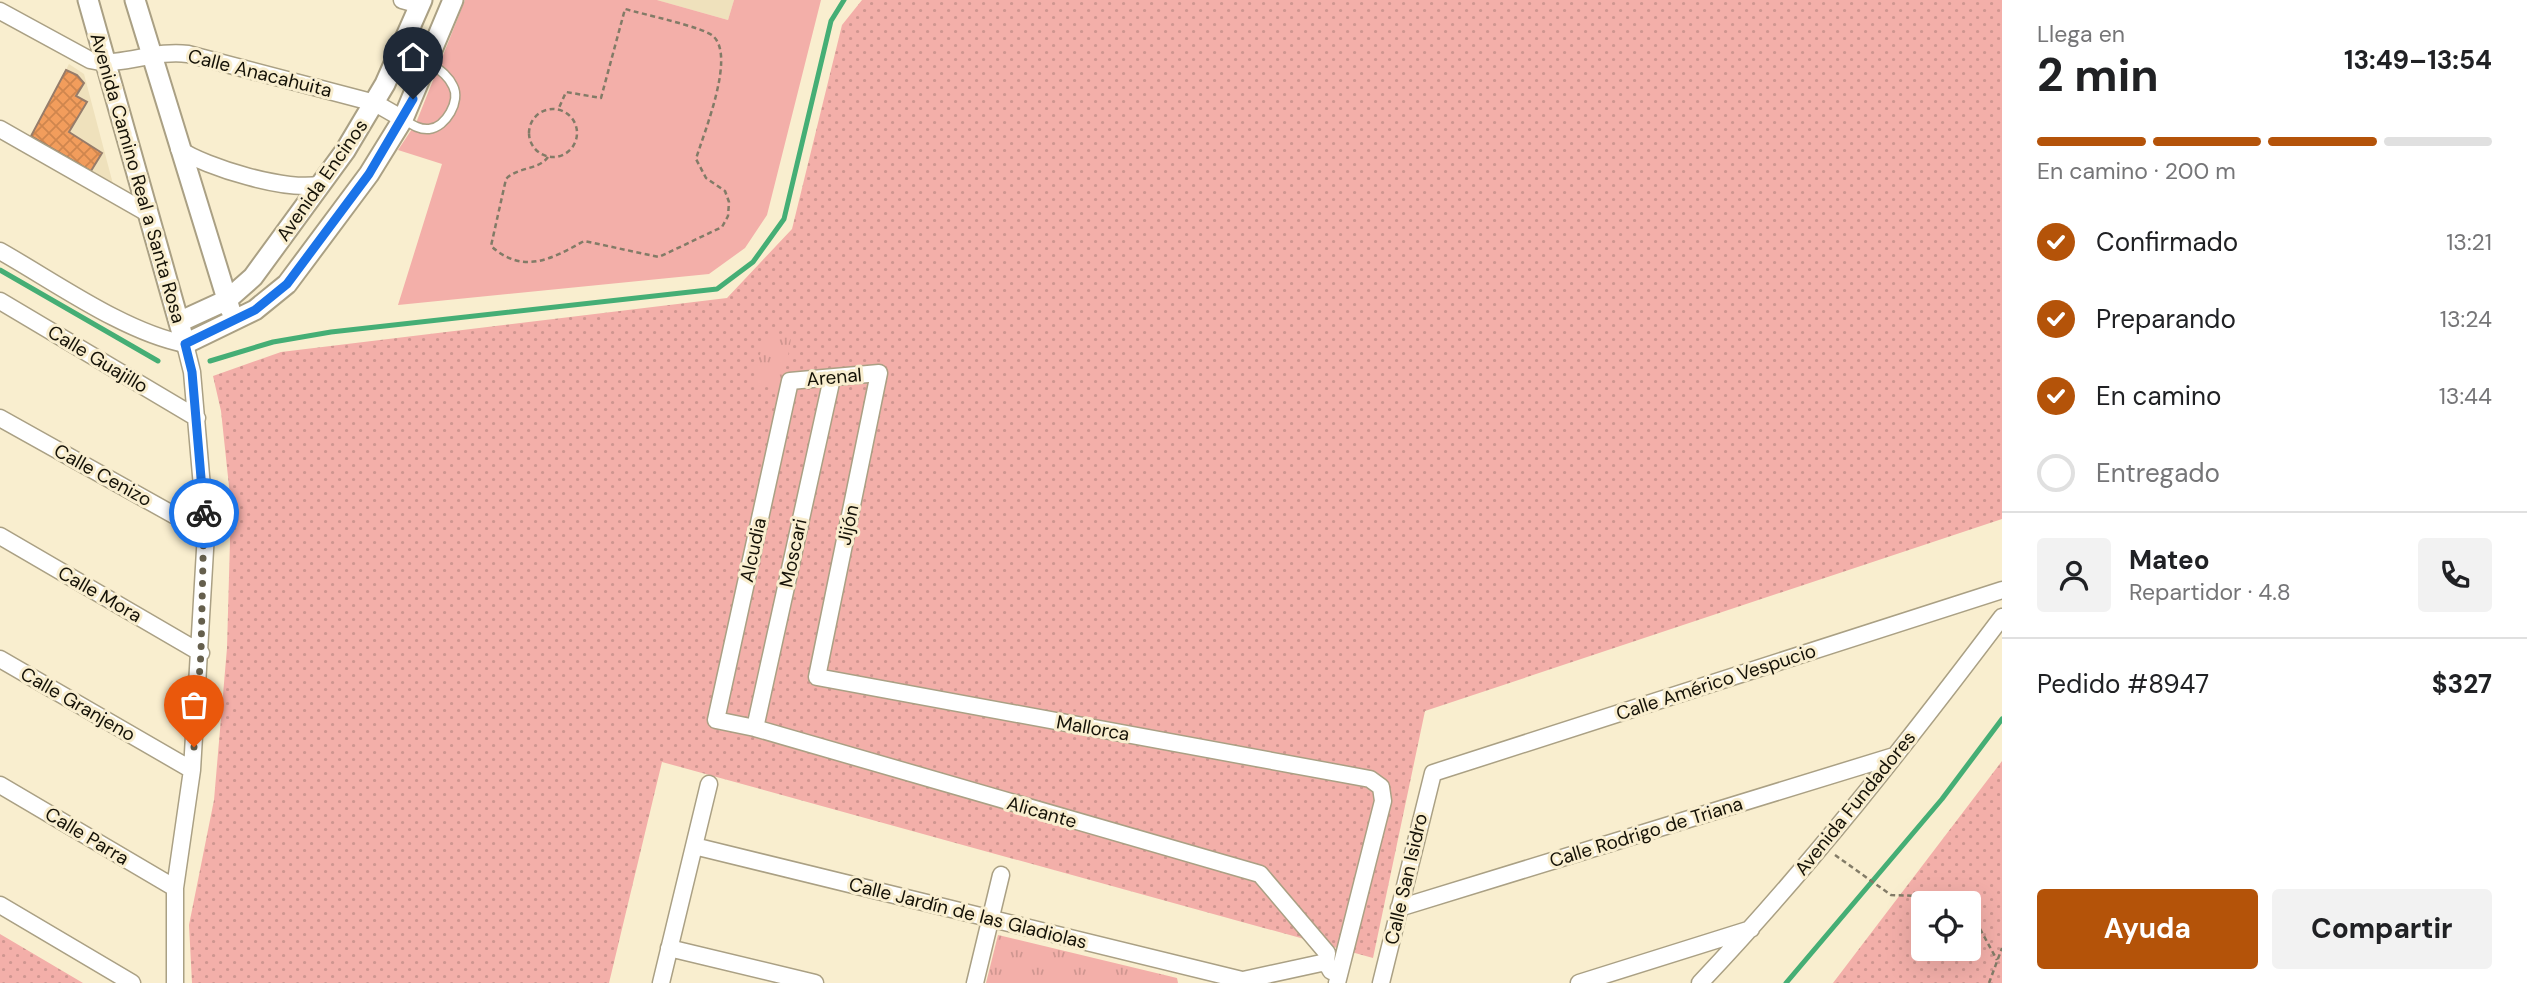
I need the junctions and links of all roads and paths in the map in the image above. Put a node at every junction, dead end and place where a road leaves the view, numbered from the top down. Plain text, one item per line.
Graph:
1 (88, 0) edge
2 (135, 0) edge
3 (453, 0) edge
4 (415, 2) edge
5 (0, 11) edge
6 (151, 54) junction
7 (429, 62) junction
8 (106, 64) junction
9 (375, 103) junction
10 (558, 110) junction
11 (403, 119) junction
12 (0, 129) edge
13 (179, 149) junction
14 (548, 157) junction
15 (321, 184) junction
16 (149, 214) junction
17 (0, 251) edge
18 (227, 300) junction
19 (0, 301) edge
20 (234, 320) junction
21 (179, 322) junction
22 (161, 340) junction
23 (185, 344) junction
24 (878, 373) joint
25 (832, 377) junction
26 (790, 381) joint
27 (0, 418) edge
28 (197, 418) junction
29 (206, 533) junction
30 (0, 536) edge
31 (2002, 590) edge
32 (2002, 617) edge
33 (201, 653) junction
34 (0, 659) edge
35 (817, 677) joint
36 (716, 720) joint
37 (755, 728) junction
38 (1894, 756) junction
39 (192, 770) junction
40 (1431, 775) joint
41 (709, 784) dead end
42 (0, 785) edge
43 (694, 846) junction
44 (1848, 865) dead end
45 (1001, 875) dead end
46 (175, 888) junction
47 (1911, 896) edge
48 (0, 905) edge
49 (1399, 908) junction
50 (990, 919) junction
51 (1752, 929) junction
52 (1981, 931) edge
53 (669, 948) junction
54 (2002, 948) edge
55 (1997, 960) junction
56 (1326, 962) junction
57 (1236, 981) edge
58 (1337, 982) edge
59 (132, 983) edge
60 (174, 983) edge
61 (661, 983) edge
62 (815, 983) edge
63 (975, 983) edge
64 (1381, 983) edge
65 (1579, 983) edge
66 (1700, 983) edge
67 (1989, 983) edge

1 - 8 street, Avenida Camino Real a Santa Rosa
2 - 6 street
3 - 7 street, Avenida Encinos
4 - 9 street, Avenida Encinos
5 - 8 street
6 - 8 street, Calle Anacahuita
6 - 9 street, Calle Anacahuita
6 - 13 street
7 - 11 street, Avenida Encinos
7 - 11 lane
8 - 16 street, Avenida Camino Real a Santa Rosa
9 - 11 street, Calle Anacahuita
9 - 15 street, Avenida Encinos
10 - 14 path
10 - 14 path
10 - 14 path
11 - 20 street, Avenida Encinos
12 - 16 street
13 - 15 street
13 - 18 street
15 - 18 street, Avenida Encinos
16 - 21 street, Avenida Camino Real a Santa Rosa
17 - 22 street
18 - 20 street
18 - 21 street, Avenida Encinos
19 - 28 street, Calle Guajillo
20 - 23 street, Avenida Encinos
21 - 22 street
21 - 23 street, Avenida Camino Real a Santa Rosa
22 - 23 street
23 - 28 street, Avenida Camino Real a Santa Rosa
24 - 25 street, Arenal
24 - 35 street, Jijón
25 - 26 street, Arenal
25 - 37 street, Moscari
26 - 36 street, Alcudia
27 - 29 street, Calle Cenizo
28 - 29 street, Avenida Camino Real a Santa Rosa
29 - 33 street, Avenida Camino Real a Santa Rosa
30 - 33 street, Calle Mora
31 - 40 street, Calle Américo Vespucio
32 - 38 street, Avenida Fundadores
33 - 39 street, Avenida Camino Real a Santa Rosa
34 - 39 street, Calle Granjeno
35 - 58 street, Mallorca
36 - 37 street, Alicante
37 - 56 street, Alicante
38 - 49 street, Calle Rodrigo de Triana
38 - 51 street, Avenida Fundadores
39 - 46 street, Avenida Camino Real a Santa Rosa
40 - 49 street, Calle San Isidro
41 - 43 street
42 - 46 street, Calle Parra
43 - 50 street, Calle Jardín de las Gladiolas
43 - 53 street
44 - 47 path
45 - 50 street
46 - 60 street, Avenida Camino Real a Santa Rosa
48 - 59 street
49 - 64 street, Calle San Isidro
50 - 57 street, Calle Jardín de las Gladiolas
50 - 63 street
51 - 65 street
51 - 66 street, Avenida Fundadores
52 - 55 path
53 - 61 street
53 - 62 street
54 - 55 path
55 - 67 path
56 - 57 street
56 - 58 street, Alicante

